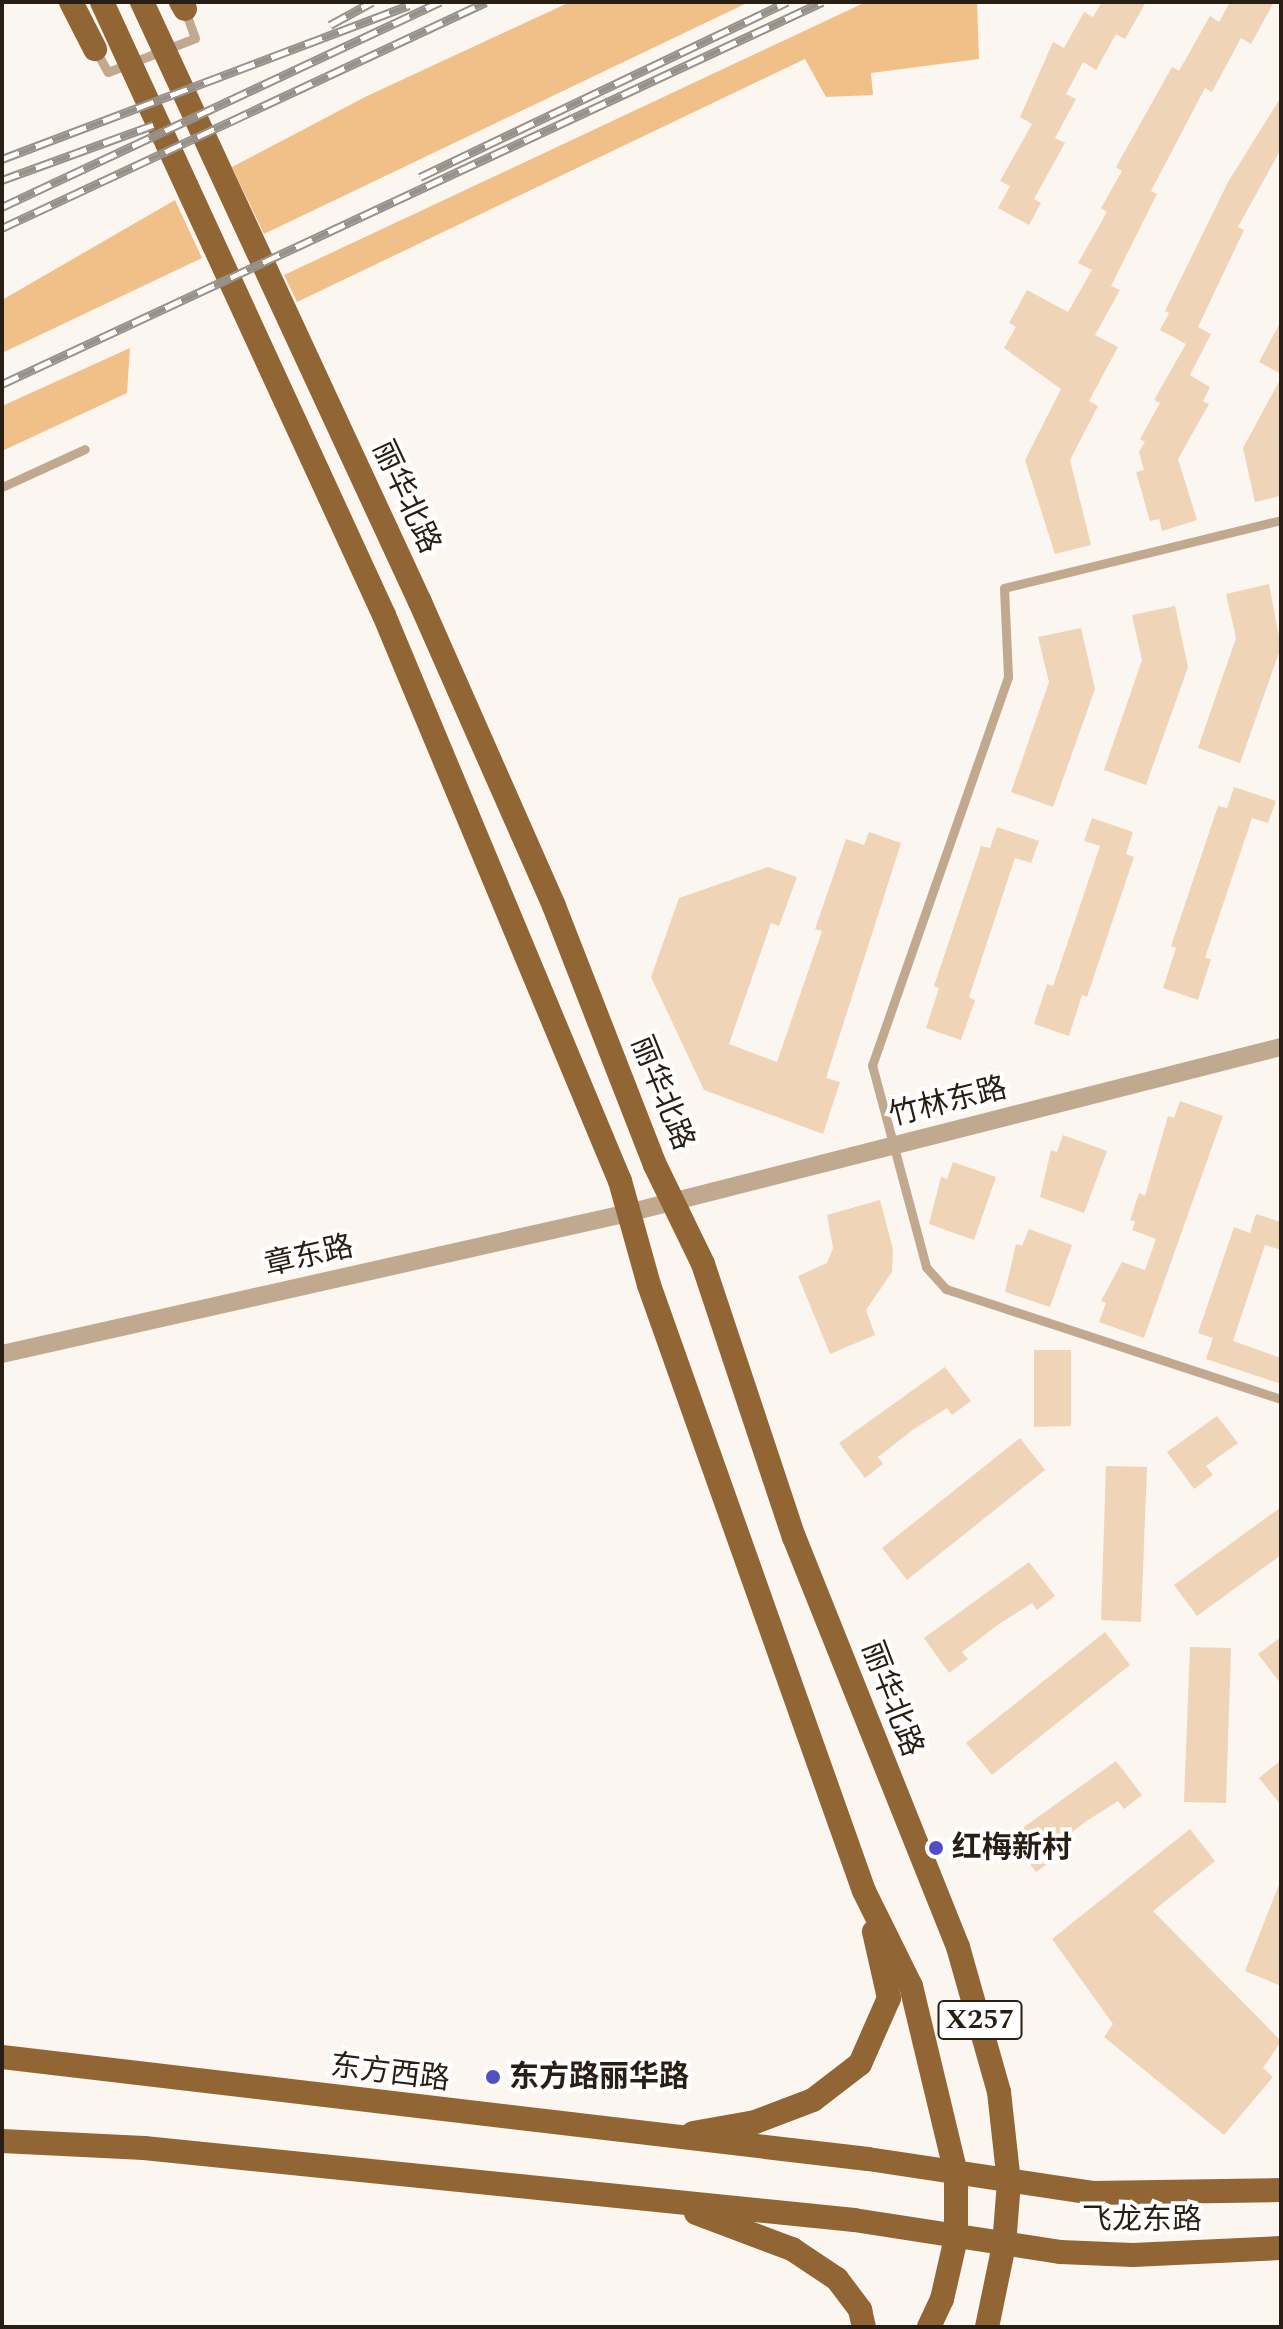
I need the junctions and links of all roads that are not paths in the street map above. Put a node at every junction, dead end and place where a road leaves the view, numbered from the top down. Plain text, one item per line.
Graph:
1 (71, 2) edge
2 (102, 2) edge
3 (142, 2) edge
4 (183, 6) edge
5 (95, 49) joint
6 (85, 449) dead end
7 (2, 487) edge
8 (1281, 520) edge
9 (1281, 1047) edge
10 (896, 1143) junction
11 (674, 1199) junction
12 (628, 1213) junction
13 (2, 1354) edge
14 (1281, 1399) edge
15 (864, 1891) junction
16 (2, 2057) edge
17 (662, 2138) junction
18 (2, 2141) edge
19 (956, 2173) junction
20 (1009, 2182) junction
21 (1281, 2190) edge
22 (663, 2201) junction
23 (956, 2238) junction
24 (1004, 2245) junction
25 (1281, 2248) edge
26 (864, 2327) edge
27 (929, 2327) edge
28 (987, 2327) edge

1 - 5 main road
2 - 12 main road
3 - 11 main road, 丽华北路
4 - 5 lane
6 - 7 lane
8 - 10 lane
9 - 10 street, 竹林东路
10 - 11 street, 竹林东路
10 - 14 lane
11 - 12 street, 竹林东路
11 - 20 main road, 丽华北路 / X257
12 - 13 street, 章东路
12 - 15 main road
15 - 17 main road
15 - 19 main road
16 - 17 main road, 东方西路
17 - 19 main road, 东方西路
18 - 22 main road
19 - 20 main road, 东方西路
19 - 23 main road
20 - 21 main road, 飞龙东路
20 - 24 main road, 丽华北路 / X257
22 - 23 main road
22 - 26 main road
23 - 24 main road
23 - 27 main road
24 - 25 main road, 飞龙东路
24 - 28 main road, 丽华北路

